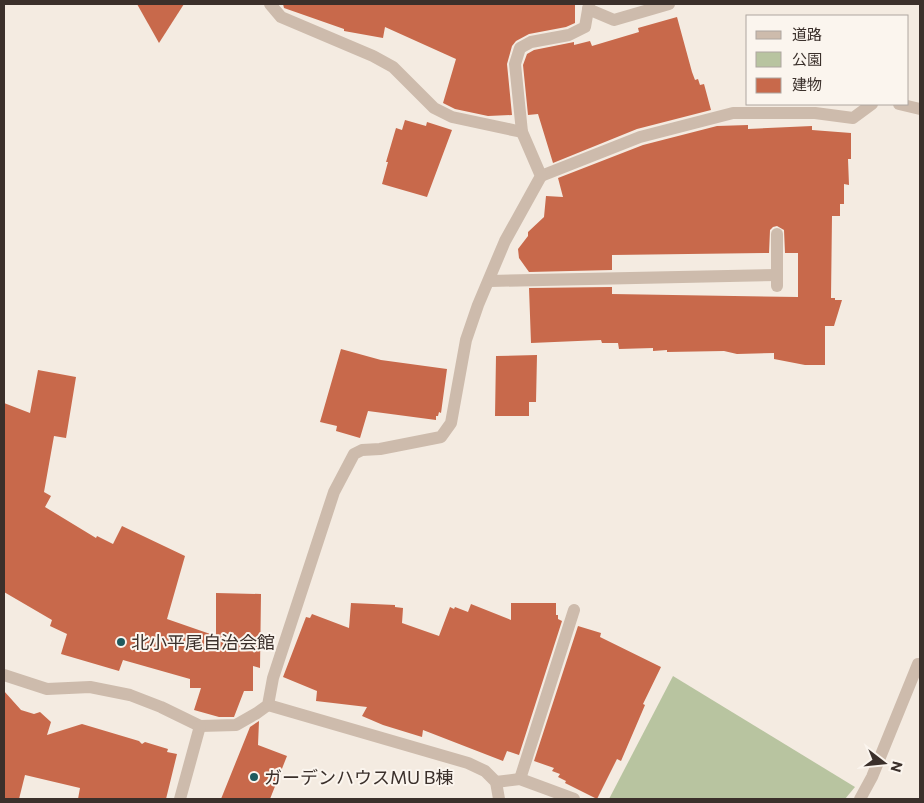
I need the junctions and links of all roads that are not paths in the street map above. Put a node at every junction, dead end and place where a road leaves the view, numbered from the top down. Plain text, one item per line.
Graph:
1 (270, 4) edge
2 (669, 4) edge
3 (589, 6) edge
4 (871, 105) edge
5 (903, 105) edge
6 (920, 109) edge
7 (522, 132) junction
8 (541, 176) junction
9 (777, 234) dead end
10 (490, 281) junction
11 (574, 610) dead end
12 (920, 664) edge
13 (4, 675) edge
14 (268, 705) junction
15 (200, 726) junction
16 (520, 779) junction
17 (496, 782) junction
18 (180, 799) edge
19 (499, 799) edge
20 (574, 799) edge
21 (860, 799) edge

1 - 7 street
2 - 3 street
3 - 7 street
4 - 8 street
5 - 6 street
7 - 8 street
8 - 10 street
9 - 10 street
10 - 14 street
11 - 16 street
12 - 21 street
13 - 15 street
14 - 15 street
14 - 17 street
15 - 18 street
16 - 17 street
16 - 20 street
17 - 19 street

